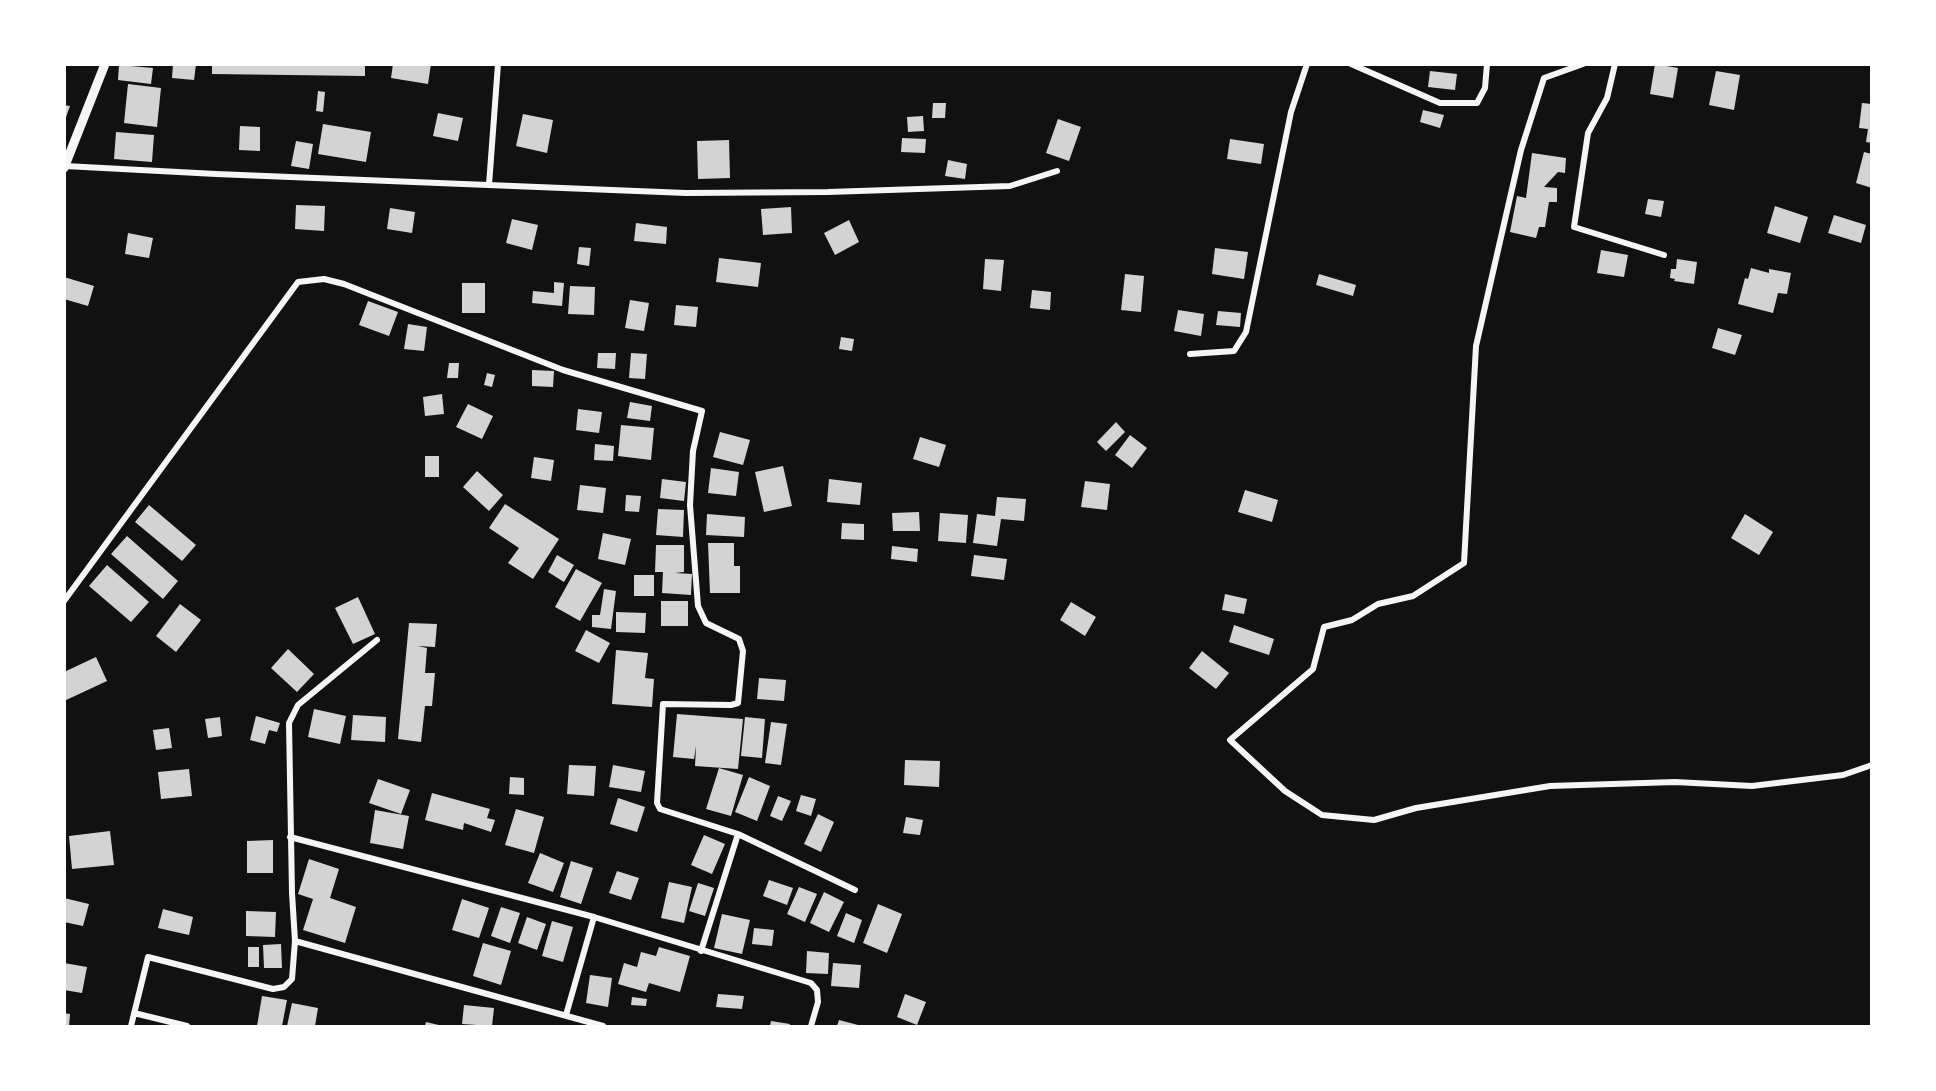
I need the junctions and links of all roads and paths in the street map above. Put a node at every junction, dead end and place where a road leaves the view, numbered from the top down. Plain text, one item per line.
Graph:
1 (105, 64) edge
2 (498, 64) edge
3 (1307, 64) edge
4 (1351, 64) edge
5 (1487, 64) edge
6 (1583, 64) edge
7 (1615, 64) edge
8 (65, 167) edge
9 (1057, 171) dead end
10 (489, 185) junction
11 (1664, 255) dead end
12 (1190, 354) dead end
13 (64, 602) edge
14 (377, 640) dead end
15 (1872, 765) edge
16 (738, 834) junction
17 (290, 837) junction
18 (855, 890) dead end
19 (594, 917) junction
20 (295, 941) junction
21 (701, 951) junction
22 (134, 1014) junction
23 (566, 1015) junction
24 (131, 1026) edge
25 (187, 1026) edge
26 (603, 1026) edge
27 (811, 1026) edge

1 - 8 street
2 - 10 street
3 - 12 street
4 - 5 street
6 - 15 street
7 - 11 street
8 - 10 street
9 - 10 street
13 - 16 street
14 - 17 street
16 - 18 street
16 - 21 street
17 - 19 street
17 - 20 street
19 - 21 street
19 - 23 street
20 - 22 street
20 - 23 street
21 - 27 street
22 - 24 street
22 - 25 street
23 - 26 street

